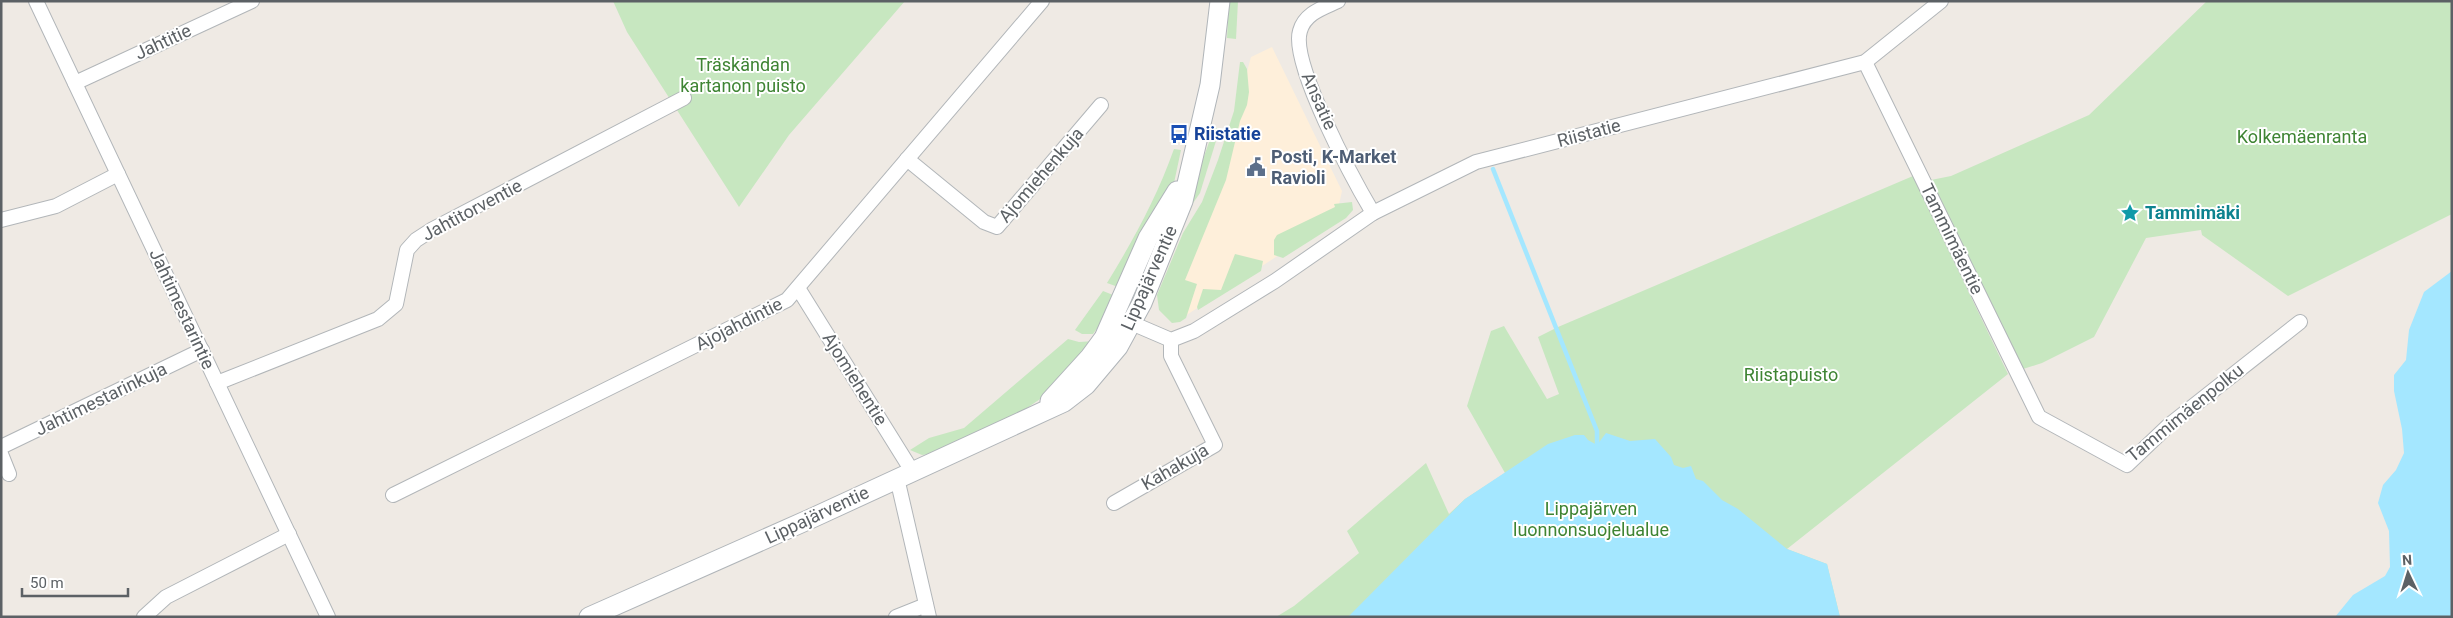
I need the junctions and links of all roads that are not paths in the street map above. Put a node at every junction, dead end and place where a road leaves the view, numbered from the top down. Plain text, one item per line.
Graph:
1 (36, 1) edge
2 (252, 1) edge
3 (1042, 1) edge
4 (1220, 1) edge
5 (1338, 1) edge
6 (1941, 1) edge
7 (1865, 62) junction
8 (75, 83) junction
9 (684, 98) dead end
10 (1101, 106) dead end
11 (908, 159) junction
12 (118, 174) junction
13 (1373, 214) junction
14 (1, 220) edge
15 (798, 288) junction
16 (1123, 320) junction
17 (2300, 322) dead end
18 (1171, 340) junction
19 (202, 350) junction
20 (217, 383) junction
21 (2039, 417) joint
22 (1, 447) edge
23 (1, 454) edge
24 (9, 474) dead end
25 (904, 475) junction
26 (393, 495) dead end
27 (1114, 503) dead end
28 (289, 534) junction
29 (928, 611) edge
30 (144, 617) edge
31 (328, 617) edge
32 (589, 617) edge
33 (896, 617) edge

1 - 8 street, Jahtimestarintie
2 - 8 street, Jahtitie
3 - 11 street, Ajojahdintie
4 - 16 main road, Lippajärventie
5 - 13 street, Ansatie
6 - 7 street, Riistatie
7 - 13 street, Riistatie
7 - 21 street, Tammimäentie
8 - 12 street, Jahtimestarintie
9 - 20 street, Jahtitorventie
10 - 11 street, Ajomiehenkuja
11 - 15 street, Ajojahdintie
12 - 14 street
12 - 19 street, Jahtimestarintie
13 - 18 street, Riistatie
15 - 25 street, Ajomiehentie
15 - 26 street, Ajojahdintie
16 - 18 street
16 - 25 main road, Lippajärventie
17 - 21 street, Tammimäenpolku
18 - 27 street, Kahakuja
19 - 20 street, Jahtimestarintie
19 - 22 street, Jahtimestarinkuja
20 - 28 street, Jahtimestarintie
23 - 24 street
25 - 29 street, Ajomiehentie
25 - 32 main road, Lippajärventie
28 - 30 street
28 - 31 street, Jahtimestarintie
29 - 33 street

